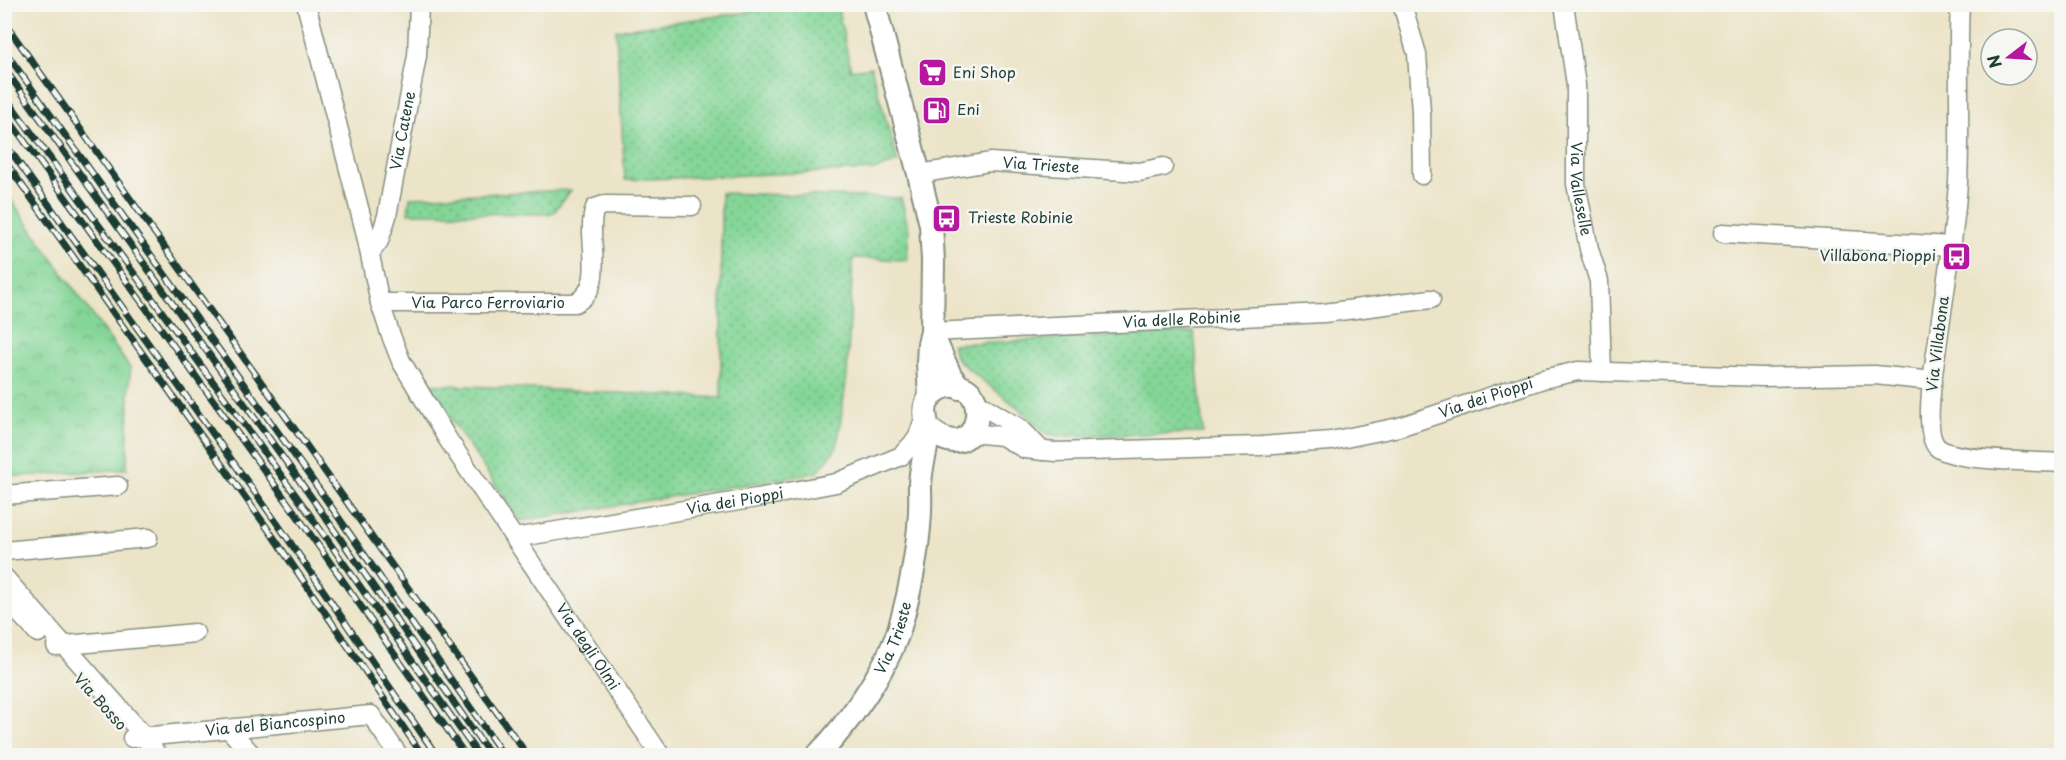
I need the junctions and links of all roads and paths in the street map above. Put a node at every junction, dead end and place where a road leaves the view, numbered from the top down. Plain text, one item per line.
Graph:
1 (306, 4) edge
2 (419, 4) edge
3 (874, 4) edge
4 (1402, 4) edge
5 (1564, 4) edge
6 (1960, 4) edge
7 (1163, 167) dead end
8 (919, 174) junction
9 (1422, 175) dead end
10 (693, 206) dead end
11 (1723, 233) dead end
12 (1951, 246) junction
13 (370, 253) junction
14 (1431, 299) dead end
15 (380, 303) junction
16 (932, 333) junction
17 (1602, 372) junction
18 (1932, 381) junction
19 (968, 395) junction
20 (928, 413) junction
21 (962, 437) junction
22 (1042, 451) junction
23 (2061, 463) edge
24 (118, 486) dead end
25 (923, 486) junction
26 (4, 495) edge
27 (148, 538) dead end
28 (514, 538) junction
29 (4, 550) edge
30 (4, 577) edge
31 (4, 597) edge
32 (195, 633) dead end
33 (56, 646) junction
34 (228, 729) junction
35 (138, 737) junction
36 (152, 756) edge
37 (158, 756) edge
38 (253, 756) edge
39 (399, 756) edge
40 (661, 756) edge
41 (817, 756) edge

1 - 13 street
2 - 13 street, Via Catene
3 - 8 street, Via Trieste
4 - 9 street
5 - 17 street, Via Valleselle
6 - 12 street, Via Villabona
7 - 8 street, Via Trieste
8 - 16 street, Via Trieste
10 - 15 street, Via Parco Ferroviario
11 - 12 street
12 - 18 street, Via Villabona
13 - 15 street
14 - 16 street, Via delle Robinie
15 - 28 street
16 - 19 street, Via Trieste
16 - 20 street, Via Trieste
17 - 18 street, Via dei Pioppi
17 - 22 street, Via dei Pioppi
18 - 23 street, Via Villabona
19 - 20 street
19 - 21 street, Via Trieste
19 - 22 street
20 - 21 street
20 - 25 street, Via Trieste
20 - 28 street, Via dei Pioppi
21 - 22 street, Via dei Pioppi
21 - 25 street, Via Trieste
24 - 26 street
25 - 41 street, Via Trieste
27 - 29 street
28 - 40 street, Via degli Olmi
30 - 33 street, Via Bosso
31 - 33 street, Via Bosso
32 - 33 street
33 - 35 street, Via Bosso
34 - 35 street, Via del Biancospino
34 - 38 street
34 - 39 street, Via del Biancospino
35 - 36 street, Via Bosso
35 - 37 street, Via Bosso

